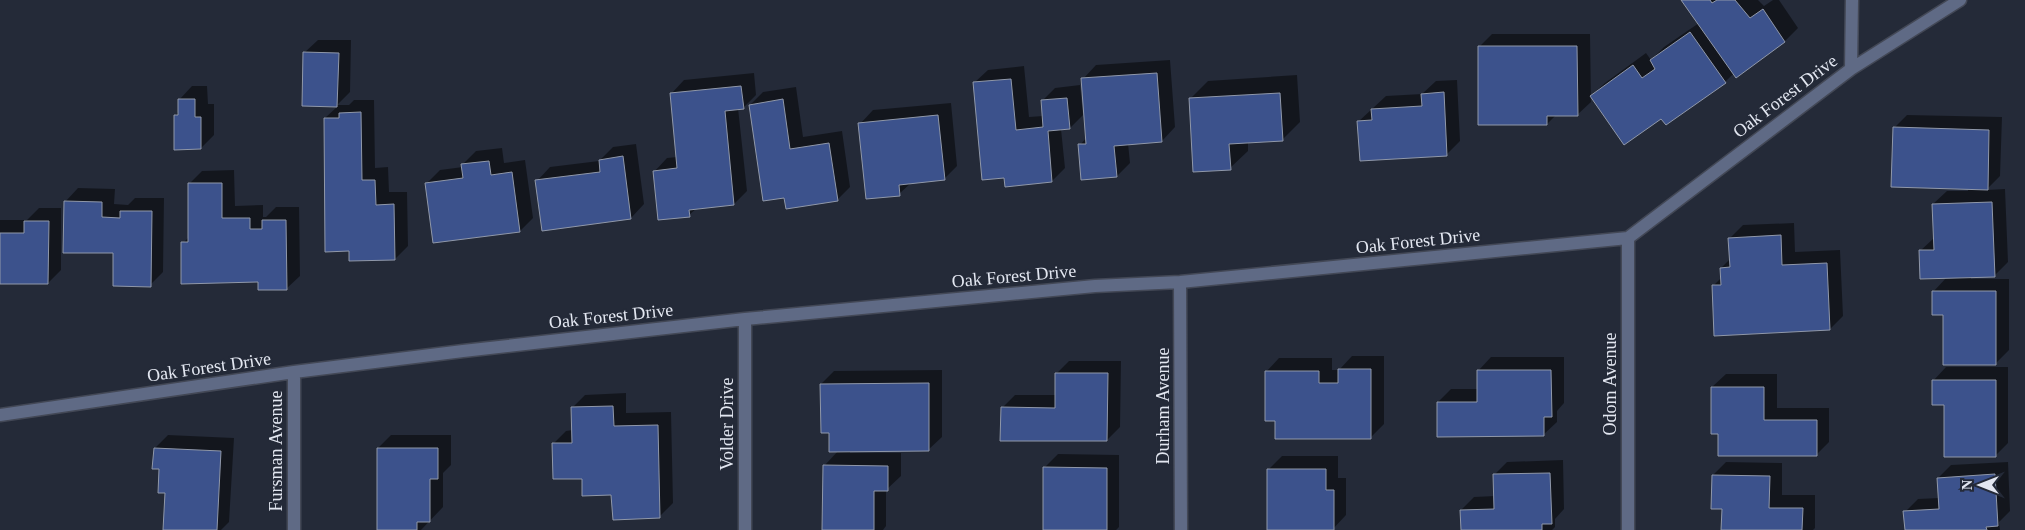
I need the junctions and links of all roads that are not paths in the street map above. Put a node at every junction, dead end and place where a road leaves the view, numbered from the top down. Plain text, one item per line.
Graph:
1 (1852, 0) edge
2 (1960, 0) edge
3 (1851, 68) junction
4 (1628, 238) junction
5 (1180, 282) junction
6 (745, 319) junction
7 (294, 372) junction
8 (0, 415) edge
9 (294, 530) edge
10 (744, 530) edge
11 (1181, 530) edge
12 (1628, 530) edge

1 - 3 street
2 - 3 street, Oak Forest Drive
3 - 4 street, Oak Forest Drive
4 - 5 street, Oak Forest Drive
4 - 12 street, Odom Avenue
5 - 6 street, Oak Forest Drive
5 - 11 street, Durham Avenue
6 - 7 street, Oak Forest Drive
6 - 10 street, Volder Drive
7 - 8 street, Oak Forest Drive
7 - 9 street, Fursman Avenue

